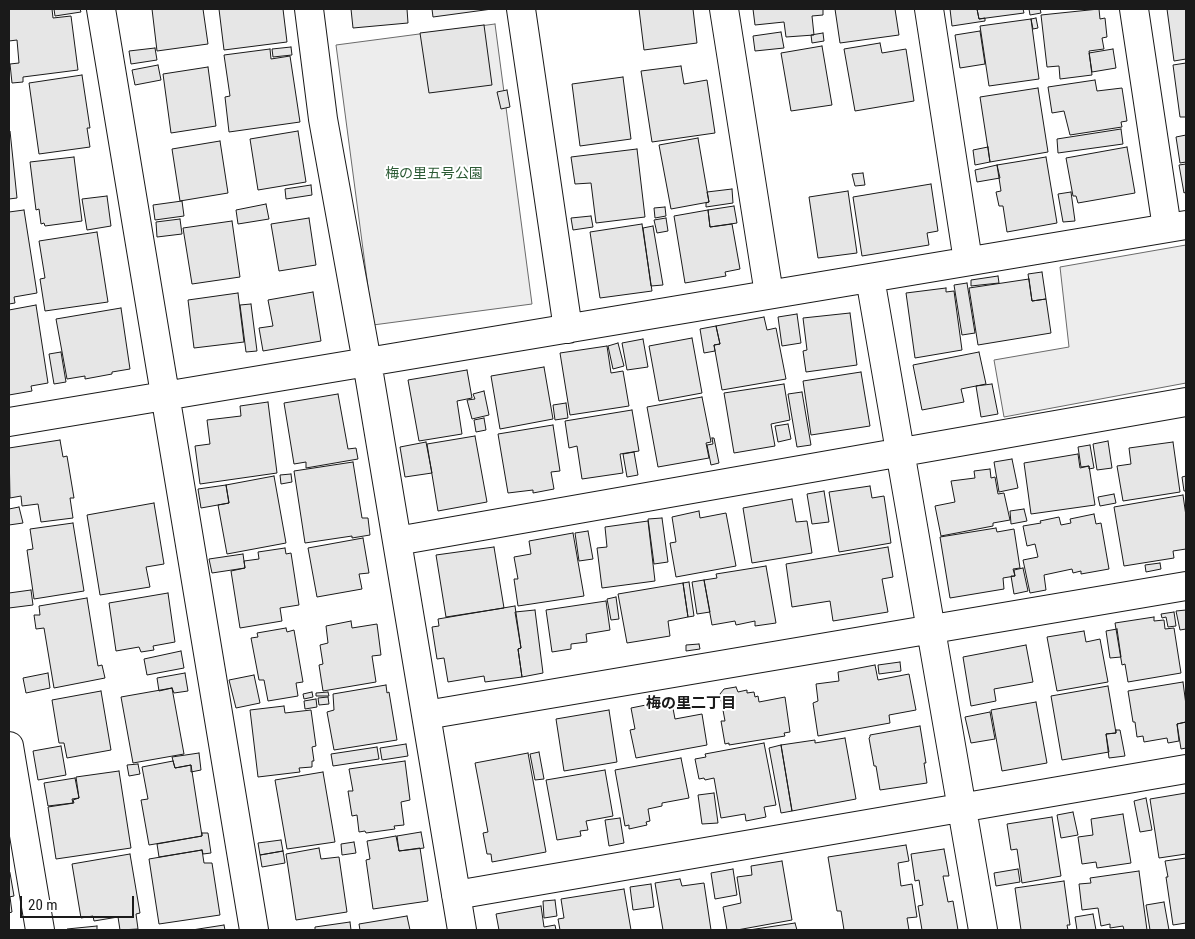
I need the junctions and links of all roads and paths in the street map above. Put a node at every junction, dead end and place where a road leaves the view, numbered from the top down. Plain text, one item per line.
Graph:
1 (101, 9) edge
2 (309, 9) edge
3 (521, 9) edge
4 (724, 9) edge
5 (929, 9) edge
6 (1134, 9) edge
7 (1177, 226) edge
8 (968, 261) junction
9 (870, 278) junction
10 (769, 294) junction
11 (568, 329) junction
12 (367, 362) junction
13 (165, 396) junction
14 (1186, 402) edge
15 (9, 422) edge
16 (900, 452) junction
17 (397, 540) junction
18 (1186, 586) edge
19 (931, 630) junction
20 (426, 715) junction
21 (9, 746) edge
22 (1186, 769) edge
23 (961, 808) junction
24 (456, 895) junction
25 (40, 930) edge
26 (254, 930) edge
27 (462, 930) edge
28 (983, 930) edge

1 - 13 street
2 - 12 street
3 - 11 street
4 - 10 street
5 - 8 street
6 - 7 street
7 - 8 street
8 - 9 street
9 - 10 street
9 - 16 street
10 - 11 street
11 - 12 street
12 - 13 street
12 - 17 street
13 - 15 street
13 - 26 street
14 - 16 street
16 - 17 street
16 - 19 street
17 - 20 street
18 - 19 street
19 - 20 street
19 - 23 street
20 - 24 street
21 - 25 street
22 - 23 street
23 - 24 street
23 - 28 street
24 - 27 street

